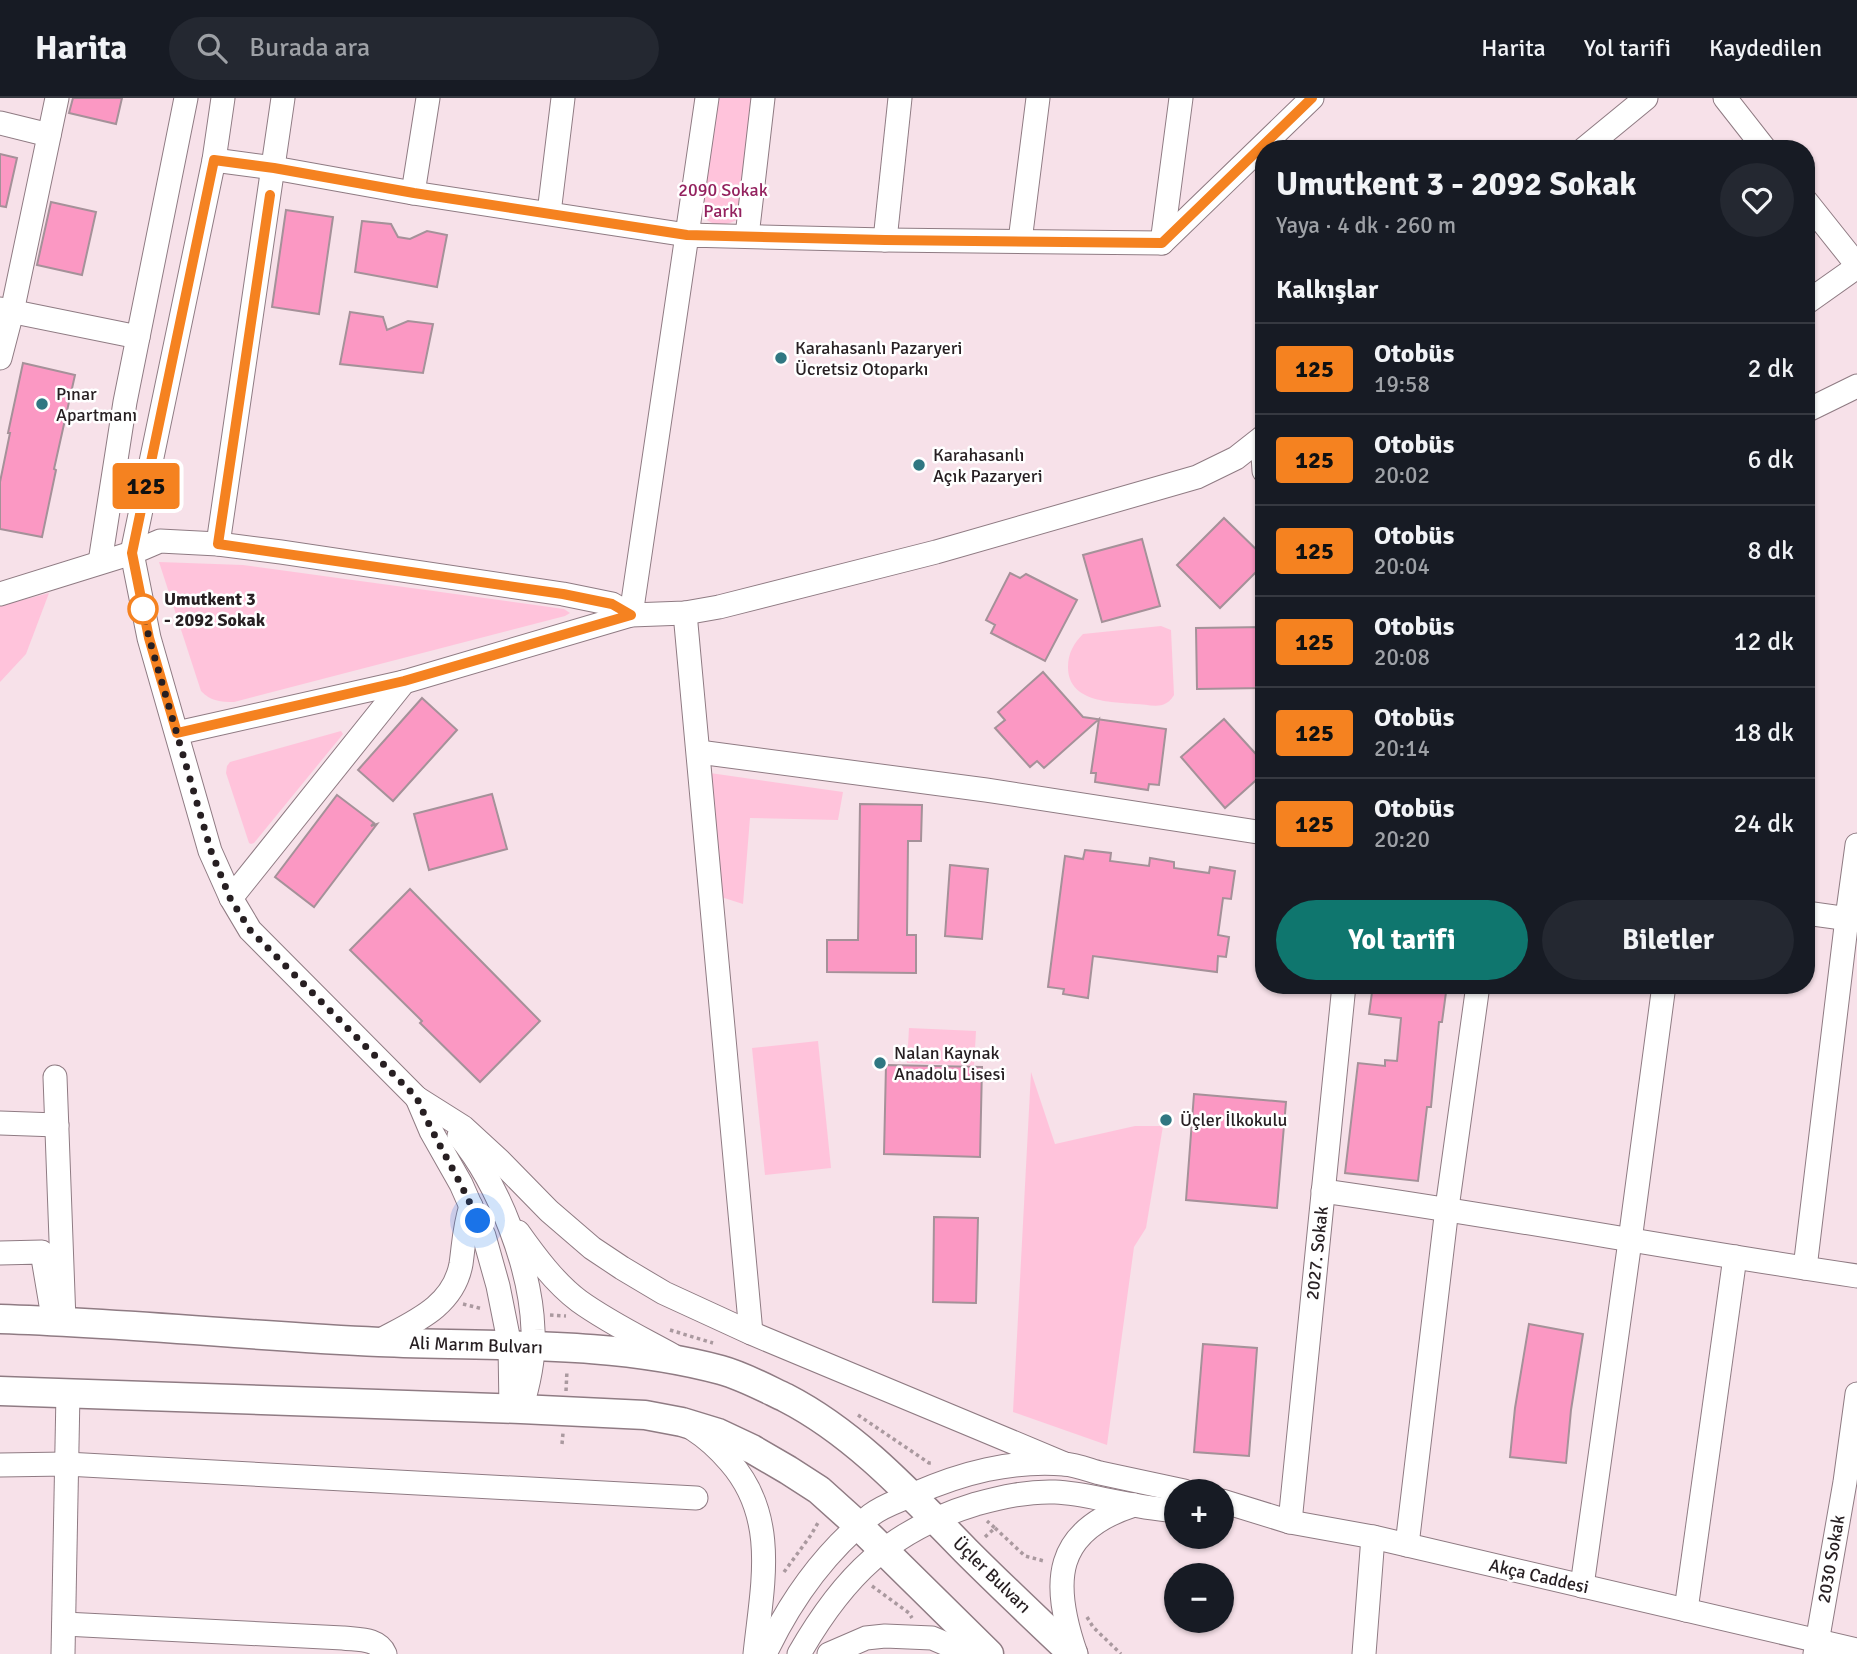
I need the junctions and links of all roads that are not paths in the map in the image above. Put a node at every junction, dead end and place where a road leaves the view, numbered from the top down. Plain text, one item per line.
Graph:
1 (57, 98) edge
2 (186, 98) edge
3 (223, 98) edge
4 (283, 98) edge
5 (428, 98) edge
6 (564, 98) edge
7 (707, 98) edge
8 (763, 98) edge
9 (901, 98) edge
10 (1038, 98) edge
11 (1181, 98) edge
12 (1312, 98) edge
13 (1646, 98) edge
14 (1725, 98) edge
15 (0, 123) edge
16 (49, 135) junction
17 (1269, 140) edge
18 (1595, 140) edge
19 (1758, 140) edge
20 (1255, 153) edge
21 (214, 160) junction
22 (274, 168) junction
23 (414, 193) junction
24 (1815, 211) edge
25 (549, 213) junction
26 (687, 235) junction
27 (747, 236) junction
28 (885, 240) junction
29 (1020, 241) junction
30 (1162, 243) junction
31 (1854, 256) edge
32 (1815, 294) edge
33 (6, 311) edge
34 (138, 337) junction
35 (0, 358) edge
36 (1857, 386) edge
37 (1815, 407) edge
38 (1255, 443) edge
39 (218, 544) junction
40 (132, 553) junction
41 (100, 562) junction
42 (5, 586) edge
43 (685, 613) junction
44 (631, 615) junction
45 (404, 681) junction
46 (177, 733) junction
47 (699, 752) junction
48 (1255, 832) edge
49 (1857, 845) edge
50 (230, 898) junction
51 (1815, 914) edge
52 (1852, 919) edge
53 (1343, 994) edge
54 (1477, 994) edge
55 (1663, 994) edge
56 (55, 1077) dead end
57 (417, 1098) junction
58 (437, 1112) junction
59 (0, 1123) edge
60 (57, 1125) junction
61 (1323, 1191) junction
62 (471, 1206) junction
63 (1447, 1208) junction
64 (503, 1211) junction
65 (1630, 1241) junction
66 (0, 1253) edge
67 (1735, 1257) junction
68 (1805, 1268) junction
69 (1857, 1276) edge
70 (0, 1319) edge
71 (59, 1321) junction
72 (751, 1333) junction
73 (377, 1342) junction
74 (521, 1347) junction
75 (688, 1363) junction
76 (0, 1391) edge
77 (68, 1393) junction
78 (1857, 1394) edge
79 (516, 1409) junction
80 (682, 1422) junction
81 (66, 1464) junction
82 (1065, 1464) junction
83 (0, 1465) edge
84 (1851, 1482) edge
85 (1164, 1486) edge
86 (911, 1496) junction
87 (696, 1498) dead end
88 (1234, 1504) edge
89 (1134, 1506) junction
90 (1164, 1510) edge
91 (1234, 1517) edge
92 (935, 1519) junction
93 (1290, 1522) junction
94 (859, 1526) junction
95 (1373, 1537) junction
96 (1407, 1545) junction
97 (882, 1549) junction
98 (1582, 1586) junction
99 (1686, 1610) junction
100 (64, 1624) junction
101 (1816, 1647) edge
102 (1857, 1650) edge
103 (63, 1654) edge
104 (385, 1654) edge
105 (755, 1654) edge
106 (765, 1654) edge
107 (799, 1654) edge
108 (829, 1654) edge
109 (970, 1654) edge
110 (989, 1654) edge
111 (1074, 1654) edge
112 (1364, 1654) edge

1 - 16 street
2 - 34 street
3 - 21 street
4 - 22 street
5 - 23 street
6 - 25 street
7 - 26 street
8 - 27 street
9 - 28 street
10 - 29 street
11 - 30 street
12 - 17 street
13 - 18 street
14 - 19 street
15 - 16 street
16 - 33 street
20 - 30 street
21 - 22 street
21 - 40 street
22 - 23 street
22 - 39 street
23 - 25 street
24 - 31 street
25 - 26 street
26 - 27 street
26 - 44 street
27 - 28 street
28 - 29 street
29 - 30 street
31 - 32 street
33 - 34 street
33 - 35 street
34 - 41 street
36 - 37 street
38 - 43 street
39 - 40 street
39 - 44 street
40 - 41 street
40 - 46 street
41 - 42 street
43 - 44 street
43 - 47 street
44 - 45 street
45 - 46 street
45 - 50 street
46 - 50 street
47 - 48 street
47 - 72 street
49 - 52 street
50 - 57 street
51 - 52 street
52 - 68 street
53 - 61 street, 2027. Sokak
54 - 63 street
55 - 65 street
56 - 60 street
57 - 58 street
57 - 62 street
58 - 64 street
58 - 72 street
59 - 60 street
60 - 71 street
61 - 63 street
61 - 93 street, 2027. Sokak
62 - 73 street
62 - 74 street
63 - 65 street
63 - 96 street
64 - 74 street
64 - 75 street
65 - 67 street
65 - 98 street
66 - 71 street
67 - 68 street
67 - 99 street
68 - 69 street
70 - 71 main road, Ali Marım Bulvarı
71 - 73 main road, Ali Marım Bulvarı
72 - 82 street
73 - 74 main road, Ali Marım Bulvarı
74 - 75 main road, Ali Marım Bulvarı
74 - 79 street
75 - 86 main road, Ali Marım Bulvarı
76 - 77 main road
77 - 79 main road
77 - 81 street
78 - 84 street, 2030 Sokak
79 - 80 main road
80 - 94 main road
80 - 105 street
81 - 83 street
81 - 87 street
81 - 100 street
82 - 85 street
82 - 86 street
84 - 101 street, 2030 Sokak
86 - 92 main road, Üçler Bulvarı
86 - 94 street
88 - 93 street, Akça Caddesi
89 - 90 street
89 - 92 street
89 - 111 street
91 - 93 street
92 - 97 street
92 - 111 main road, Üçler Bulvarı
93 - 95 street, Akça Caddesi
94 - 97 main road
94 - 106 street
95 - 96 street, Akça Caddesi
95 - 112 street
96 - 98 street, Akça Caddesi
97 - 107 street
97 - 110 main road
98 - 99 street, Akça Caddesi
99 - 101 street, Akça Caddesi
100 - 103 street
100 - 104 street
101 - 102 street, Akça Caddesi
108 - 109 street

